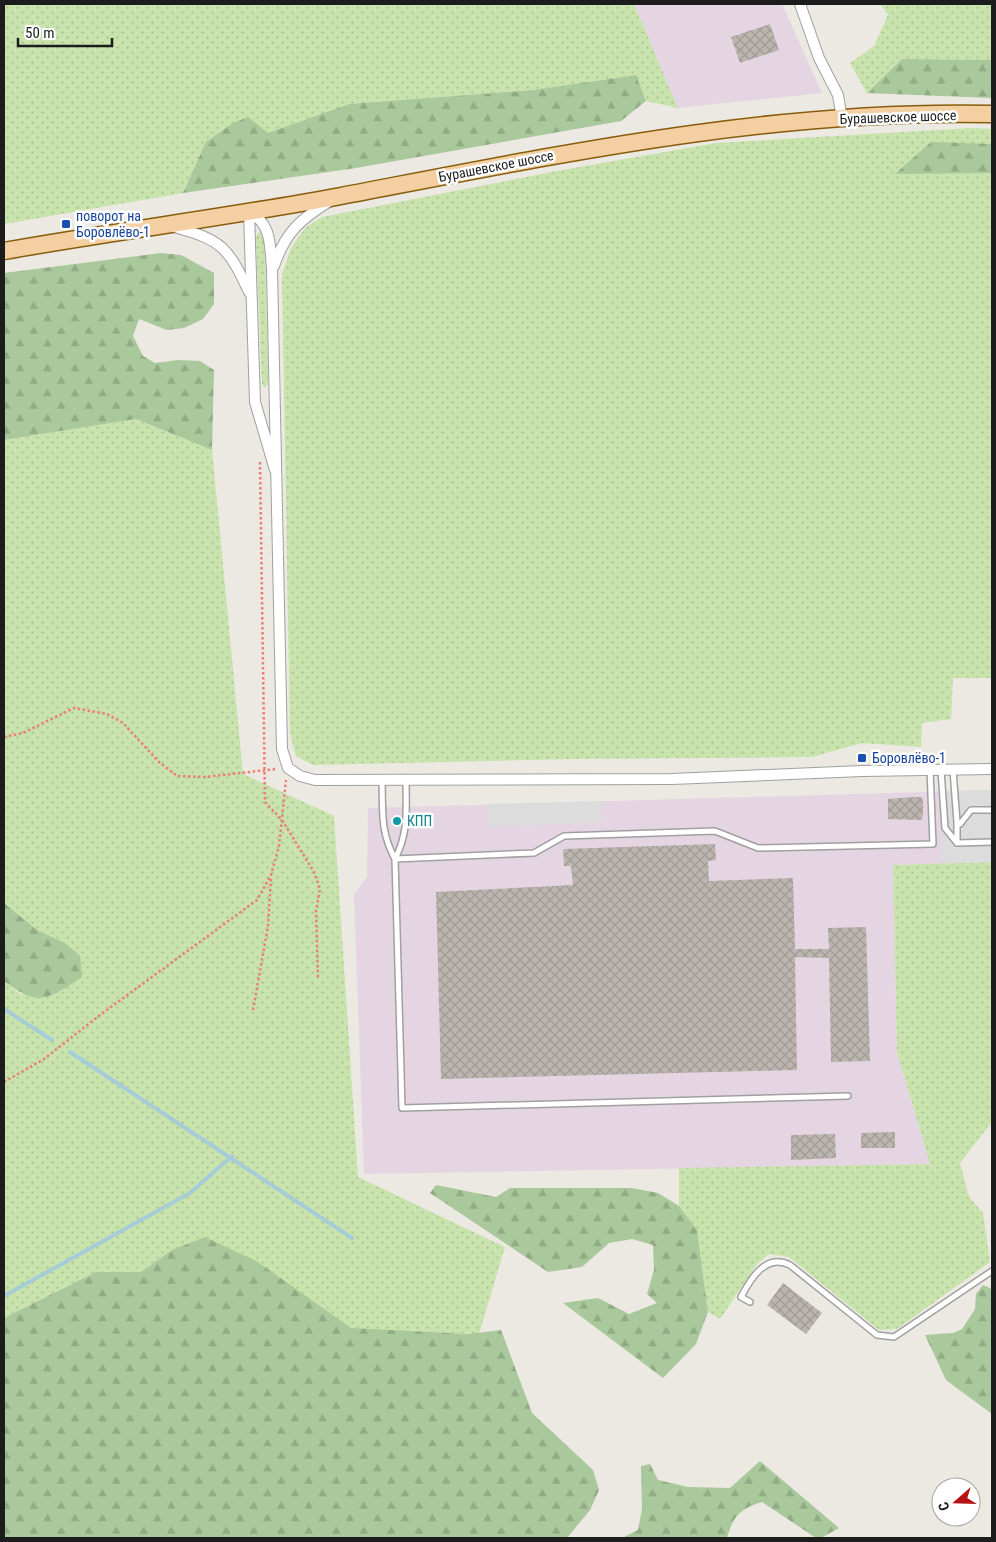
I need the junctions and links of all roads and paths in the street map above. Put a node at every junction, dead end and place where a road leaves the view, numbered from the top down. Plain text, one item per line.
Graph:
1 (800, 4) edge
2 (992, 114) edge
3 (842, 119) junction
4 (338, 196) junction
5 (249, 212) junction
6 (166, 225) junction
7 (4, 251) edge
8 (272, 269) junction
9 (250, 295) junction
10 (275, 470) junction
11 (4, 738) edge
12 (288, 768) junction
13 (992, 769) edge
14 (936, 770) junction
15 (953, 770) junction
16 (382, 781) junction
17 (406, 781) junction
18 (992, 810) edge
19 (957, 822) junction
20 (992, 842) edge
21 (957, 843) junction
22 (395, 859) junction
23 (271, 875) junction
24 (253, 1010) dead end
25 (4, 1082) edge
26 (848, 1096) dead end
27 (992, 1271) edge
28 (750, 1302) dead end

1 - 3 street
2 - 3 main road, Бурашевское шоссе
3 - 4 main road, Бурашевское шоссе
4 - 5 main road, Бурашевское шоссе
4 - 8 street
5 - 6 main road, Бурашевское шоссе
5 - 8 street
5 - 9 street
6 - 7 main road, Бурашевское шоссе
6 - 9 street
8 - 10 street
9 - 10 street
10 - 12 street
11 - 12 path
12 - 16 street
12 - 23 path
13 - 15 street
14 - 15 street
14 - 17 street
14 - 21 lane
14 - 22 lane
15 - 19 lane
16 - 17 street
16 - 22 lane
17 - 22 lane
18 - 19 lane
19 - 21 lane
20 - 21 lane
22 - 26 lane
23 - 24 path
23 - 25 path
27 - 28 lane

